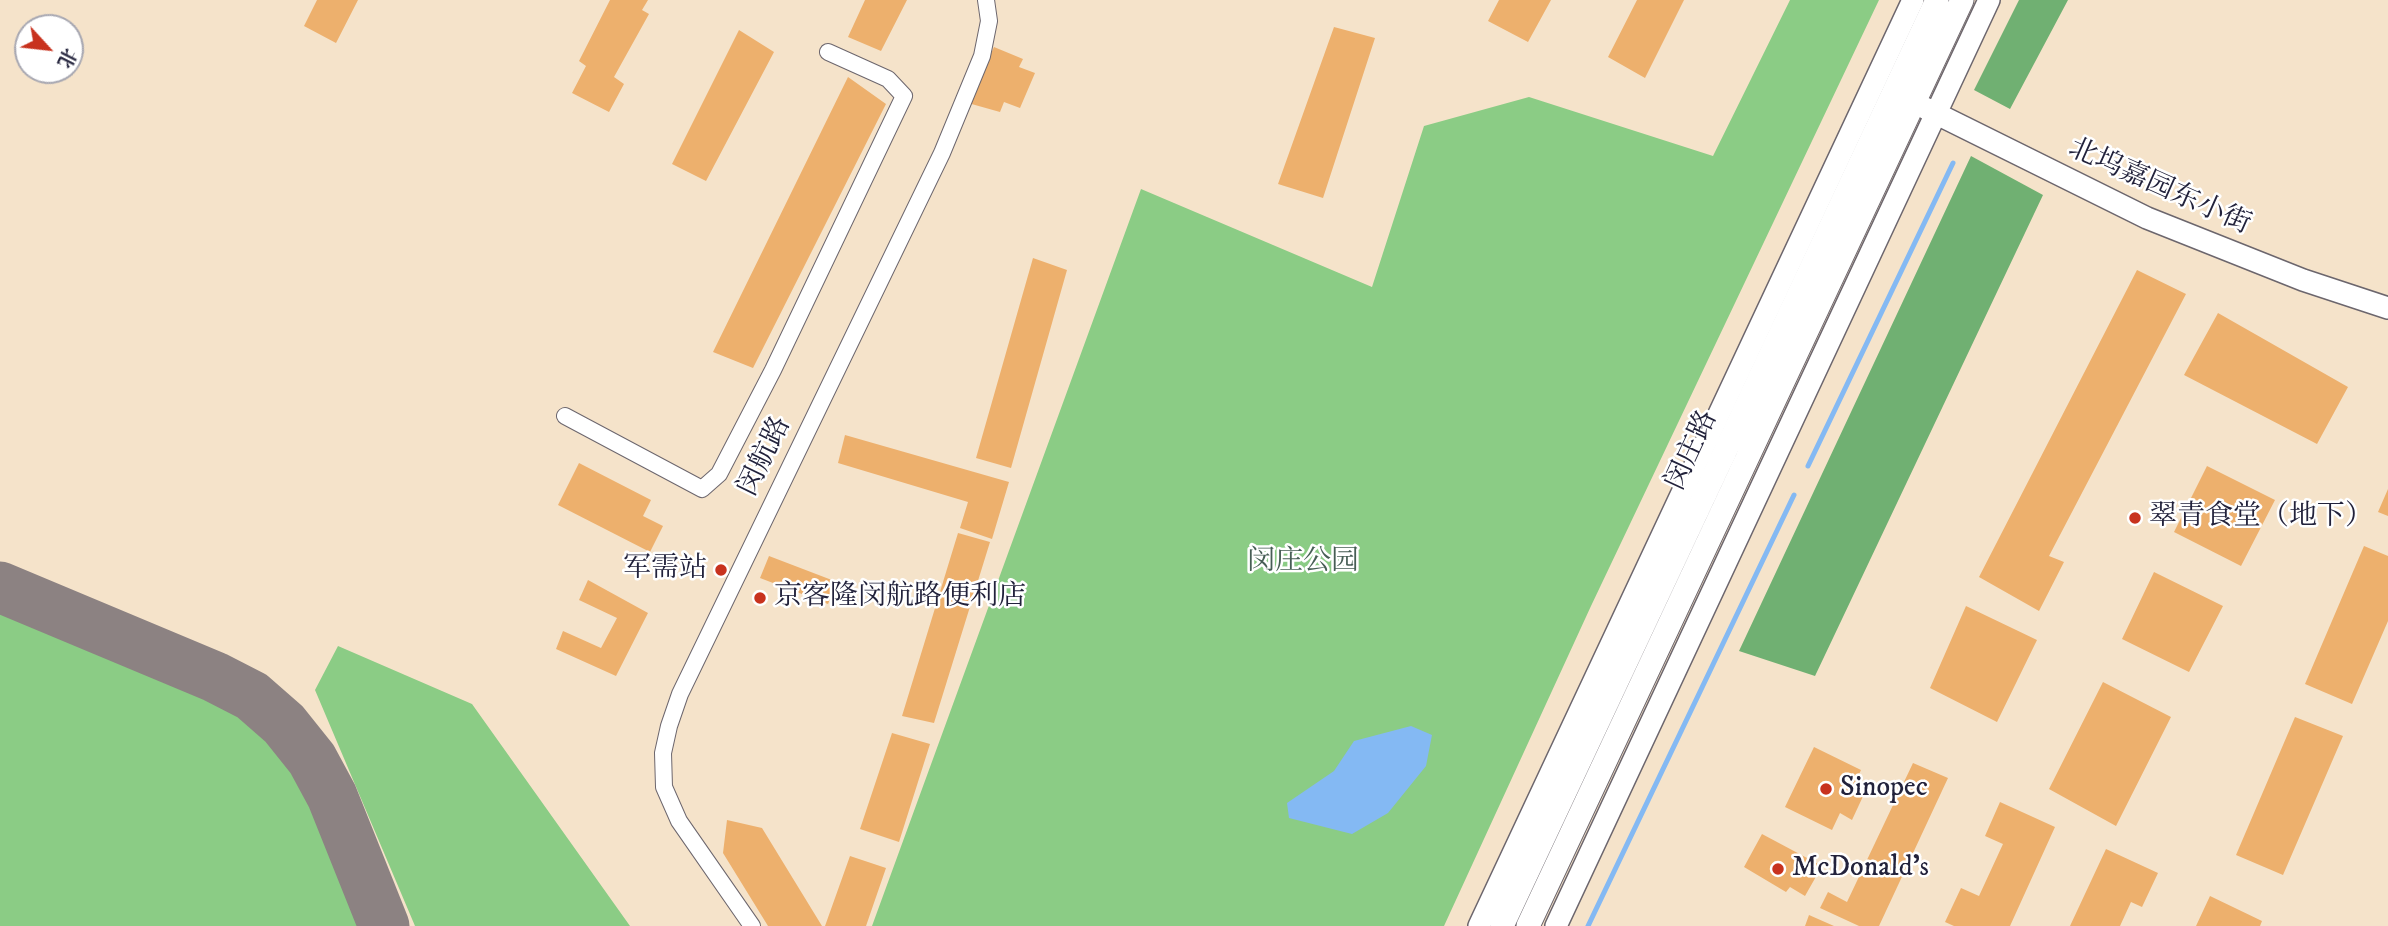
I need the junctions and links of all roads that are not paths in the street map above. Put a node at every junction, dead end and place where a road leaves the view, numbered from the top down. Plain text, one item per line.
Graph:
1 (986, 0) edge
2 (1913, 0) edge
3 (1937, 0) edge
4 (1962, 0) edge
5 (1989, 0) edge
6 (828, 52) dead end
7 (1914, 103) junction
8 (1937, 114) junction
9 (2388, 308) edge
10 (565, 416) dead end
11 (1639, 636) junction
12 (1682, 656) junction
13 (752, 926) edge
14 (1479, 926) edge
15 (1502, 926) edge
16 (1528, 926) edge
17 (1556, 926) edge

1 - 13 street, 闵航路
2 - 11 street, 闵庄路
3 - 11 main road, 闵庄路
4 - 7 main road, 闵庄路
5 - 8 street
6 - 10 street
7 - 8 street, 北坞嘉园东小街
7 - 11 main road, 闵庄路
8 - 9 street, 北坞嘉园东小街
8 - 12 street
11 - 12 street
11 - 14 street, 闵庄路
11 - 15 main road, 闵庄路
11 - 16 main road, 闵庄路
12 - 17 street

